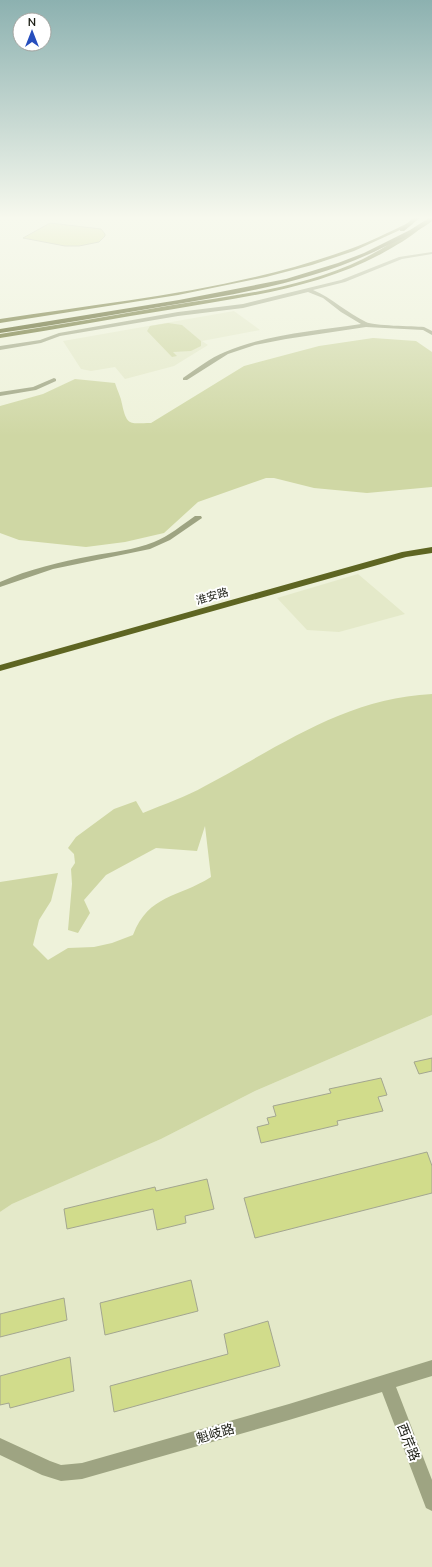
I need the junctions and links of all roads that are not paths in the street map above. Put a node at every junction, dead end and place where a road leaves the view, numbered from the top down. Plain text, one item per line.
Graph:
1 (195, 289) edge
2 (222, 289) edge
3 (247, 289) edge
4 (270, 289) edge
5 (311, 289) edge
6 (308, 290) junction
7 (98, 320) junction
8 (0, 321) edge
9 (366, 325) junction
10 (0, 326) edge
11 (106, 327) junction
12 (0, 332) edge
13 (432, 333) edge
14 (0, 336) edge
15 (0, 348) edge
16 (185, 379) dead end
17 (54, 380) dead end
18 (0, 394) edge
19 (198, 518) dead end
20 (432, 545) edge
21 (432, 550) edge
22 (0, 585) edge
23 (0, 662) edge
24 (0, 668) edge
25 (432, 1368) edge
26 (386, 1382) junction
27 (0, 1446) edge
28 (432, 1502) edge

1 - 8 main road
2 - 10 highway
3 - 12 highway
4 - 7 main road
5 - 6 street
6 - 9 street
6 - 11 street
7 - 11 street
7 - 14 main road
9 - 13 street
9 - 16 street
11 - 15 street
17 - 18 street
19 - 22 street
20 - 23 main road, 淮安路
21 - 24 main road, 淮安路
25 - 26 street, 魁岐路
26 - 27 street, 魁岐路
26 - 28 street, 西芹路

